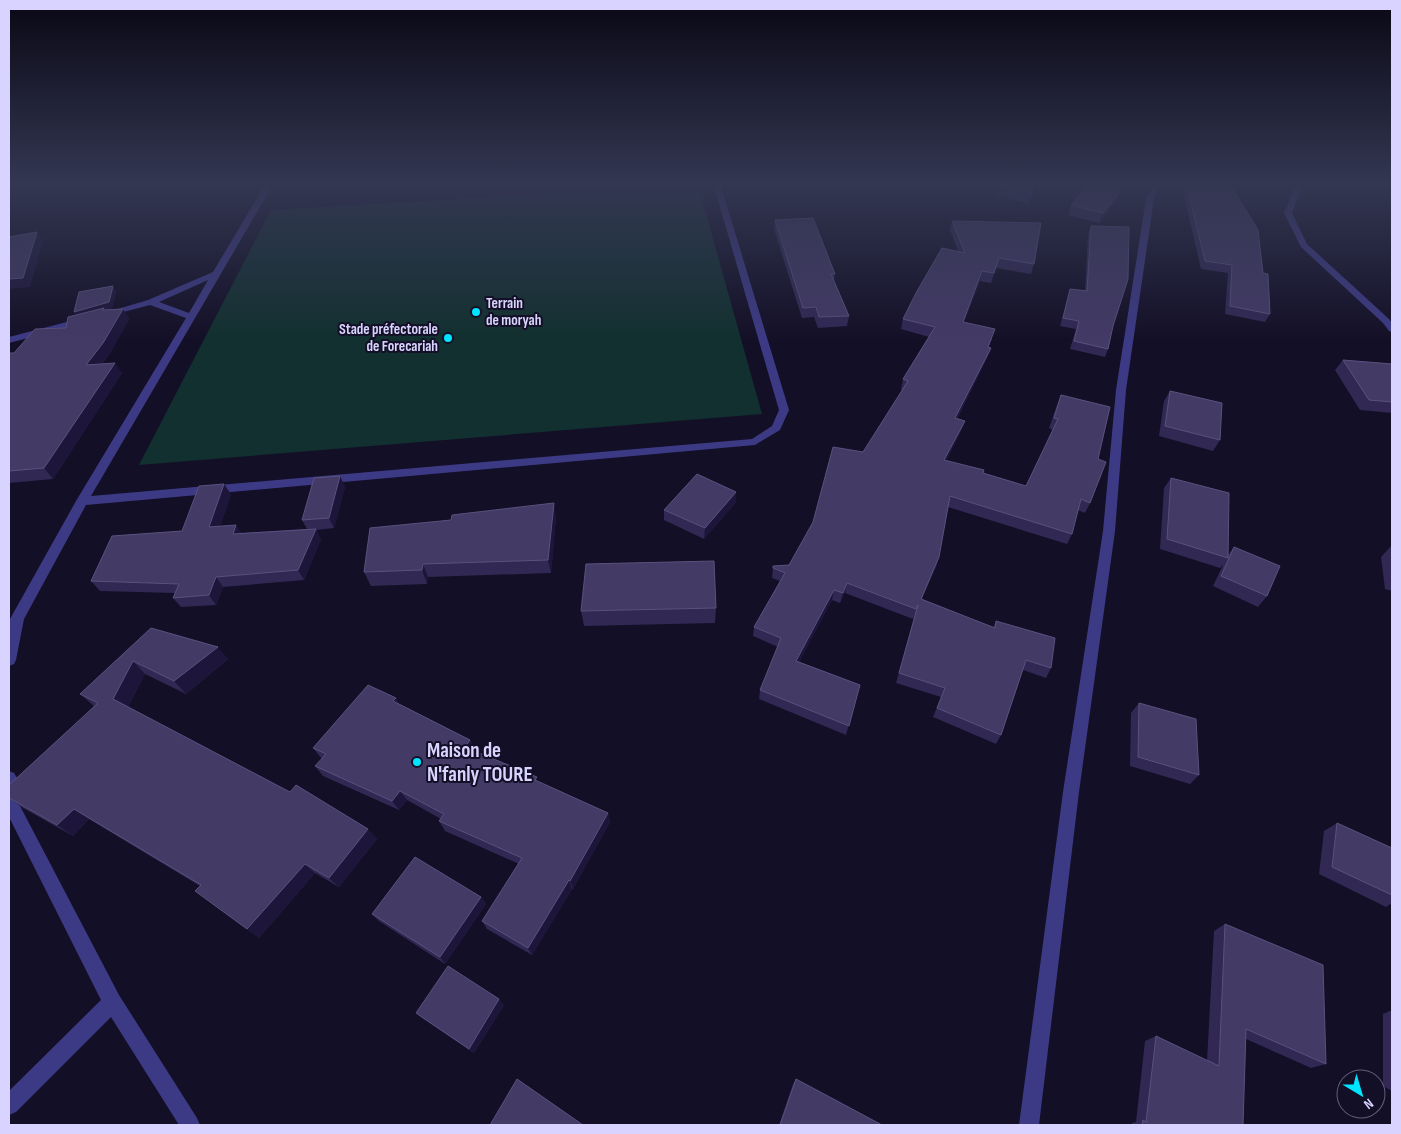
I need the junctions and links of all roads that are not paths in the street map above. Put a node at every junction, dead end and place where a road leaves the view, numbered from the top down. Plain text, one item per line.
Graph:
1 (239, 236) edge
2 (732, 236) edge
3 (1144, 236) edge
4 (1299, 236) edge
5 (218, 273) junction
6 (150, 302) junction
7 (192, 317) junction
8 (1392, 329) edge
9 (9, 340) edge
10 (82, 501) junction
11 (9, 660) edge
12 (9, 778) edge
13 (112, 1002) junction
14 (9, 1105) edge
15 (190, 1125) edge
16 (1029, 1125) edge

1 - 5 street
2 - 10 street
3 - 16 street
4 - 8 street
5 - 6 street
5 - 7 street
6 - 7 street
6 - 9 street
7 - 10 street
10 - 11 street
12 - 13 street
13 - 14 street
13 - 15 street

